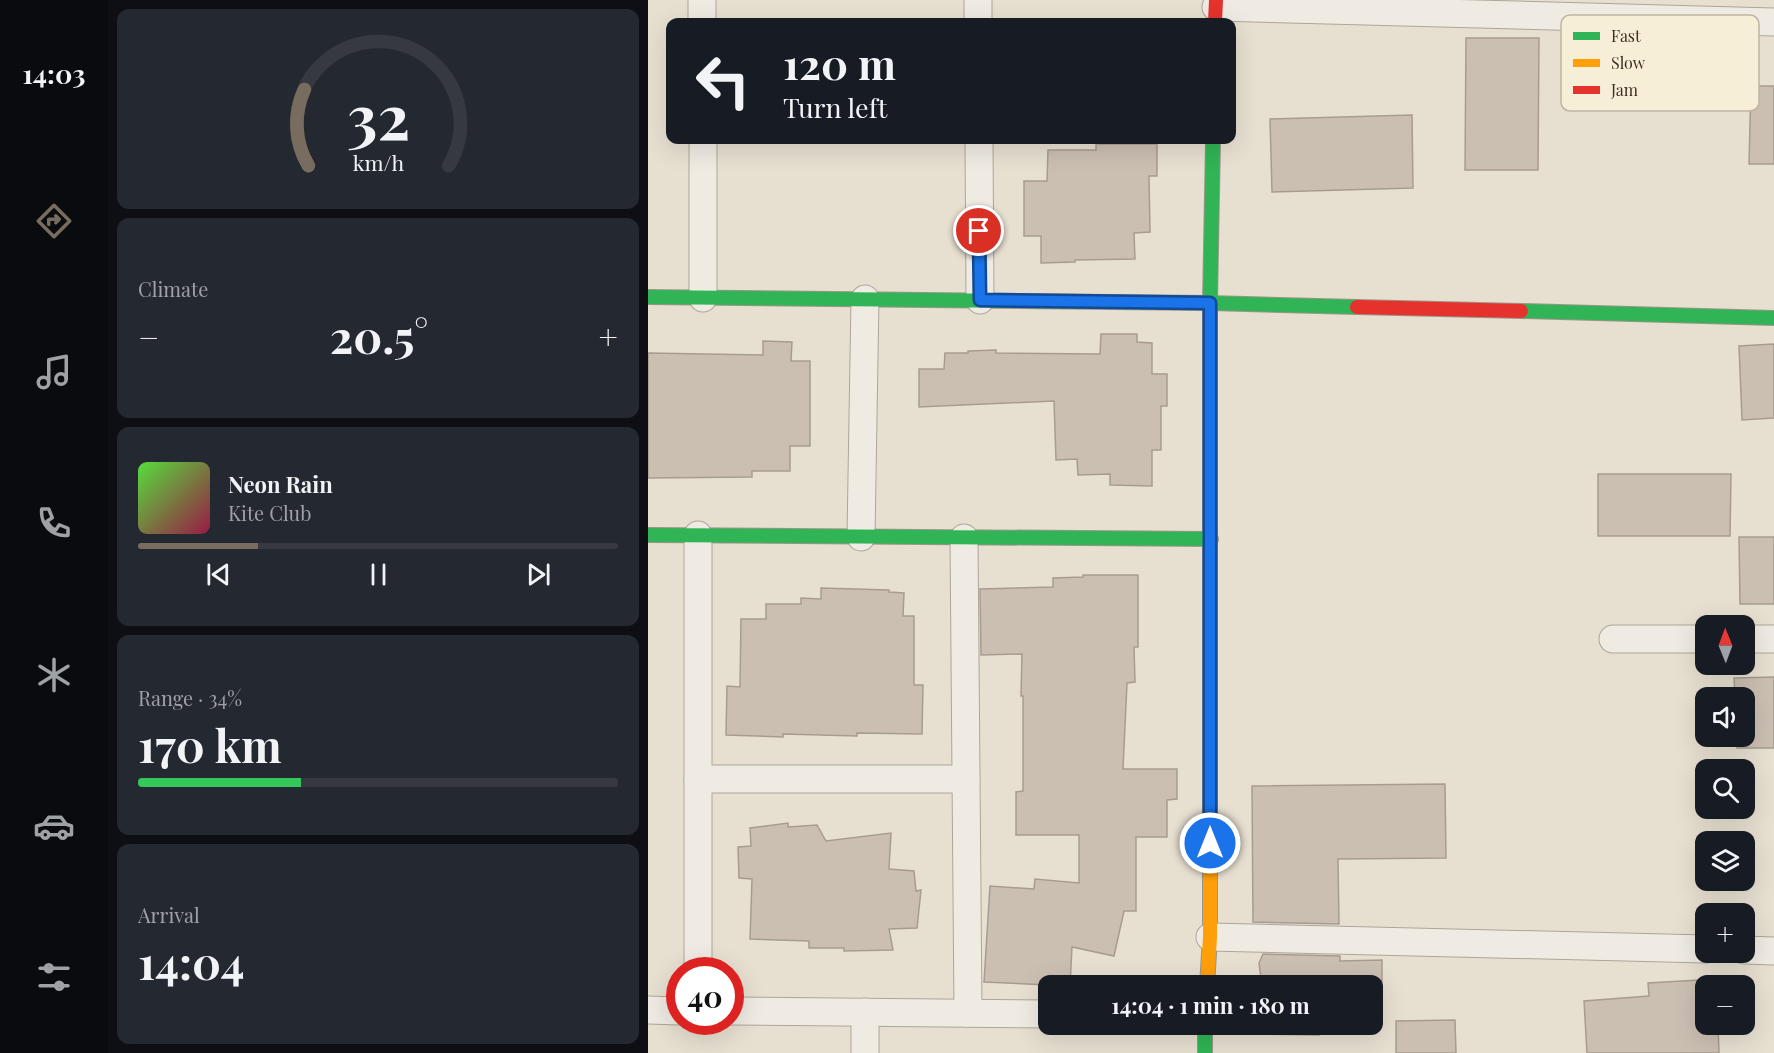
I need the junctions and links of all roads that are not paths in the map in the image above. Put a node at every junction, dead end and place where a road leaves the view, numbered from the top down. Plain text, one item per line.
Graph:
1 (702, 0) edge
2 (978, 0) edge
3 (1216, 10) edge
4 (1561, 17) edge
5 (702, 18) edge
6 (978, 18) edge
7 (1759, 22) edge
8 (1774, 22) edge
9 (703, 144) edge
10 (979, 144) edge
11 (1213, 144) edge
12 (648, 297) edge
13 (704, 298) junction
14 (865, 299) junction
15 (980, 300) junction
16 (1210, 303) junction
17 (1774, 318) edge
18 (648, 535) edge
19 (698, 535) junction
20 (861, 537) junction
21 (964, 538) junction
22 (1211, 538) junction
23 (1613, 639) dead end
24 (1695, 639) edge
25 (1755, 639) edge
26 (1774, 639) edge
27 (698, 779) junction
28 (966, 779) junction
29 (1210, 937) junction
30 (1695, 950) edge
31 (1755, 950) edge
32 (1774, 951) edge
33 (698, 957) edge
34 (1208, 975) edge
35 (648, 1010) edge
36 (666, 1011) edge
37 (744, 1011) edge
38 (865, 1012) junction
39 (968, 1013) junction
40 (1038, 1014) edge
41 (1205, 1035) edge
42 (865, 1053) edge
43 (1205, 1053) edge

1 - 5 street
2 - 6 street
3 - 4 street
7 - 8 street
9 - 13 street
10 - 15 street
11 - 16 street
12 - 13 street
13 - 14 street
14 - 15 street
14 - 20 street
15 - 16 street
16 - 17 street
16 - 22 street
18 - 19 street
19 - 20 street
19 - 27 street
20 - 21 street
21 - 22 street
21 - 28 street
22 - 29 street
23 - 24 street
25 - 26 street
27 - 28 street
27 - 33 street
28 - 39 street
29 - 30 street
29 - 34 street
31 - 32 street
35 - 36 street
37 - 38 street
38 - 39 street
38 - 42 street
39 - 40 street
41 - 43 street

